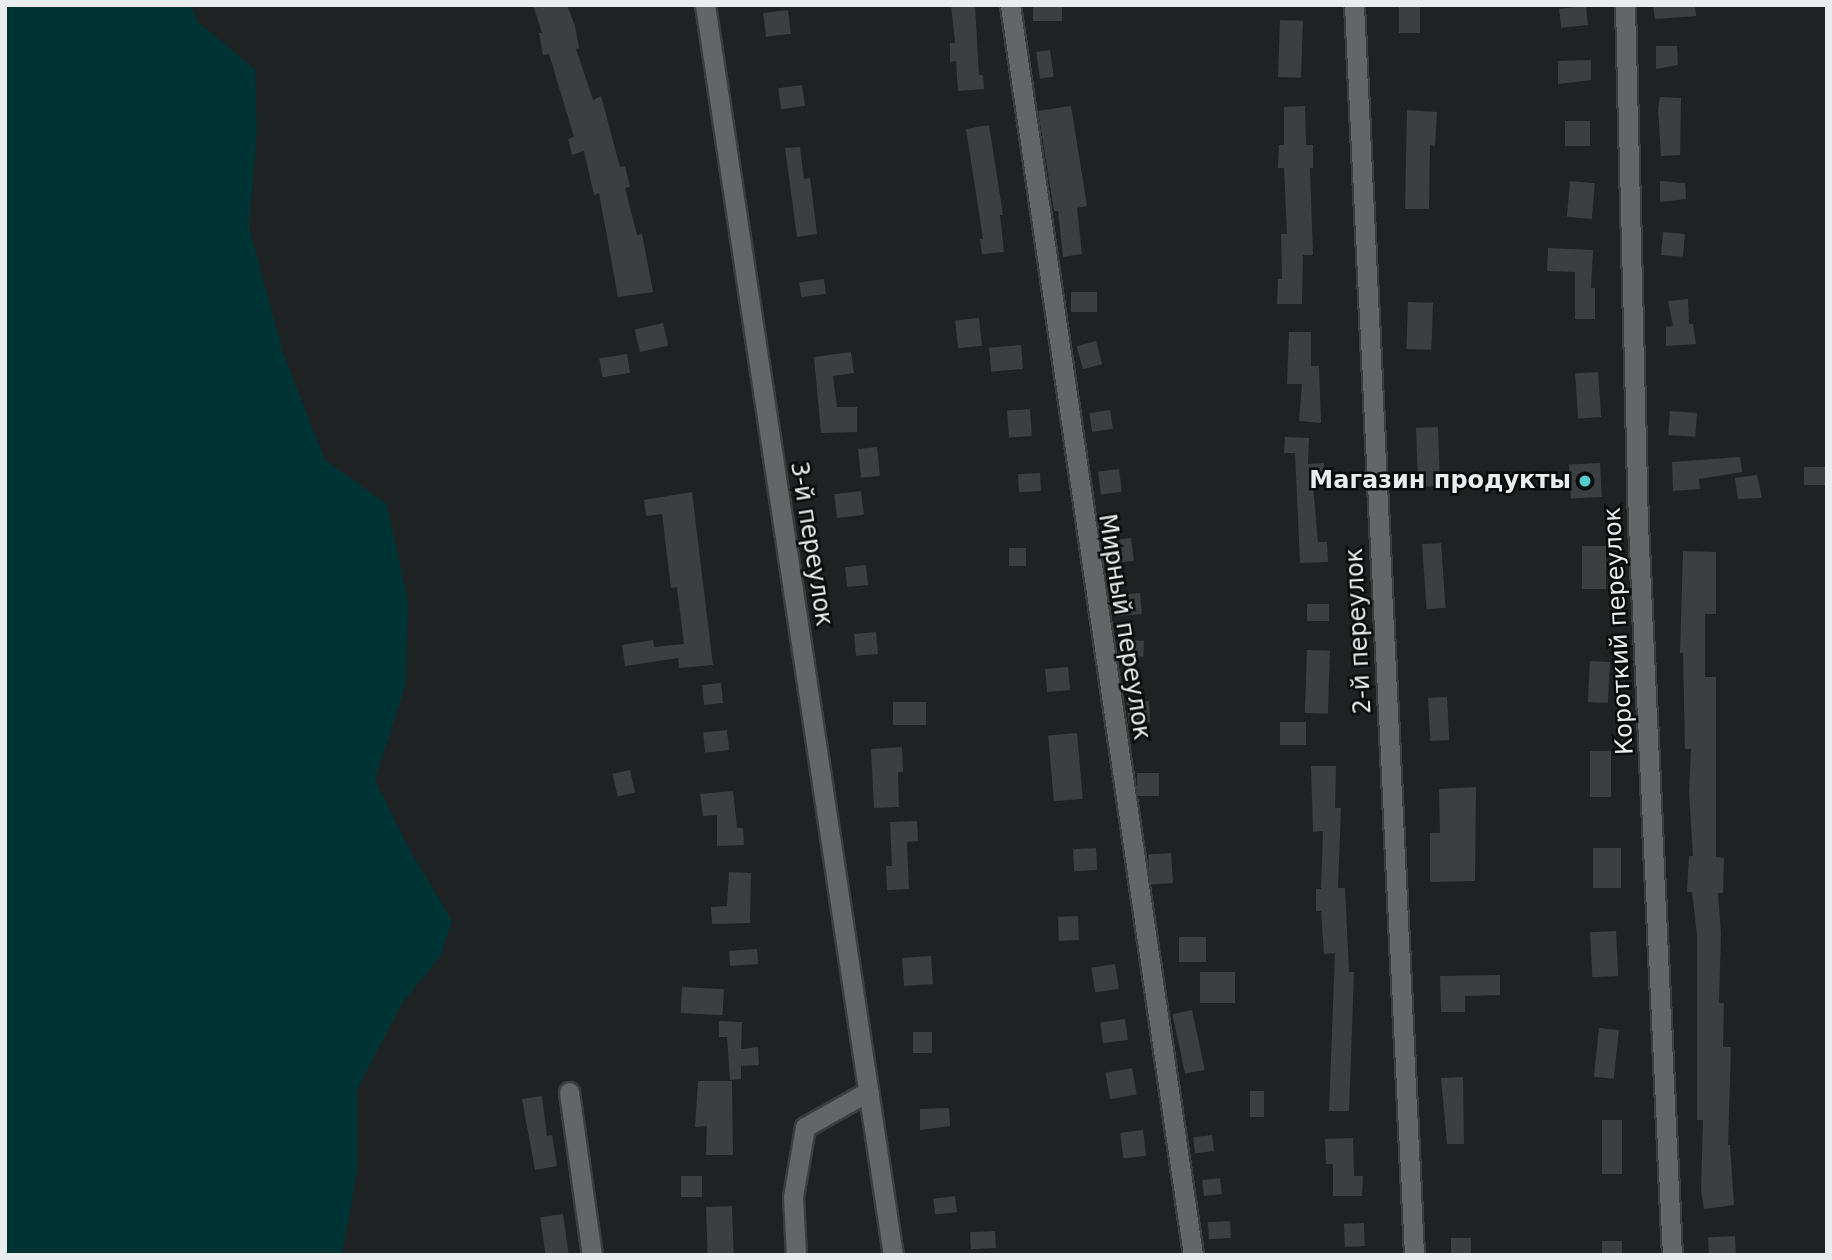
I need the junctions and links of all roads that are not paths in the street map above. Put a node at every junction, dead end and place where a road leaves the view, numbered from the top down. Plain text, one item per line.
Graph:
1 (705, 5) edge
2 (1010, 5) edge
3 (1354, 5) edge
4 (1625, 5) edge
5 (869, 1091) junction
6 (569, 1093) dead end
7 (592, 1255) edge
8 (796, 1255) edge
9 (894, 1255) edge
10 (1193, 1255) edge
11 (1414, 1255) edge
12 (1672, 1255) edge

1 - 5 street, 3-й переулок
2 - 10 street, Мирный переулок
3 - 11 street, 2-й переулок
4 - 12 street, Короткий переулок
5 - 8 street
5 - 9 street, 3-й переулок
6 - 7 street

